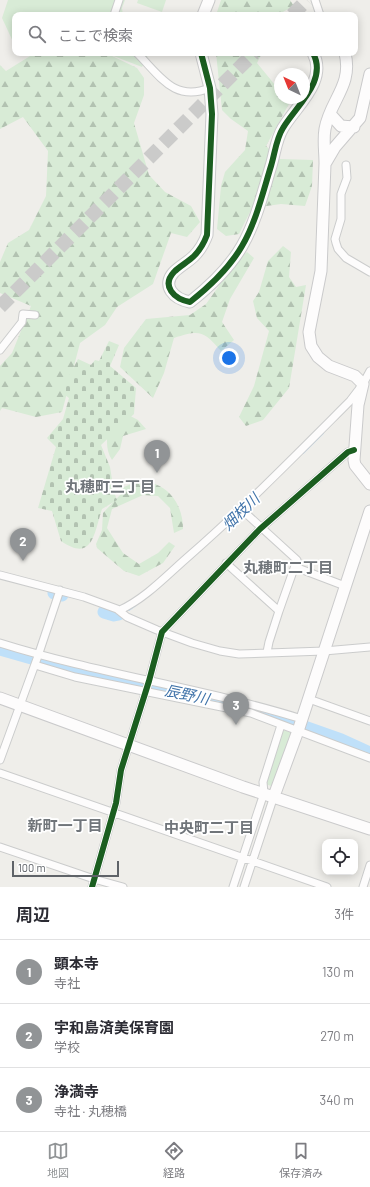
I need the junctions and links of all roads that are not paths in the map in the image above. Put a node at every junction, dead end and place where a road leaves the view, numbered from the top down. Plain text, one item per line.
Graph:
1 (119, 0) edge
2 (209, 0) edge
3 (315, 0) edge
4 (115, 12) edge
5 (205, 12) edge
6 (319, 12) edge
7 (140, 56) edge
8 (202, 56) edge
9 (314, 56) edge
10 (345, 56) edge
11 (370, 74) edge
12 (210, 88) junction
13 (330, 114) junction
14 (354, 127) junction
15 (325, 164) junction
16 (346, 165) dead end
17 (370, 272) edge
18 (35, 315) dead end
19 (0, 350) edge
20 (370, 371) edge
21 (367, 382) edge
22 (354, 450) junction
23 (370, 484) edge
24 (243, 511) junction
25 (370, 511) edge
26 (260, 529) junction
27 (226, 563) junction
28 (295, 567) junction
29 (0, 575) edge
30 (345, 586) junction
31 (59, 593) junction
32 (120, 610) junction
33 (279, 611) junction
34 (162, 632) junction
35 (0, 643) edge
36 (370, 647) edge
37 (324, 651) junction
38 (267, 652) junction
39 (37, 660) junction
40 (149, 681) junction
41 (146, 690) junction
42 (0, 698) edge
43 (308, 699) junction
44 (20, 706) junction
45 (286, 721) junction
46 (370, 721) edge
47 (300, 725) junction
48 (128, 745) junction
49 (370, 758) edge
50 (0, 760) edge
51 (0, 774) edge
52 (264, 793) junction
53 (274, 796) junction
54 (113, 812) junction
55 (370, 829) edge
56 (0, 847) edge
57 (243, 857) junction
58 (252, 860) junction
59 (370, 865) edge
60 (94, 879) junction
61 (92, 887) edge
62 (123, 887) edge
63 (233, 887) edge
64 (244, 887) edge
65 (327, 887) edge
66 (362, 887) edge

1 - 4 street
2 - 5 street
3 - 6 street
7 - 12 street
8 - 12 street
9 - 12 street
10 - 13 street
11 - 14 street
13 - 14 street
13 - 15 street
14 - 15 street
15 - 21 street
16 - 17 street
18 - 19 street
20 - 21 street
21 - 22 street
21 - 24 street
22 - 23 street
22 - 26 street
24 - 26 street
24 - 32 street
25 - 30 street
26 - 27 street
26 - 28 street
27 - 33 street
27 - 34 street
28 - 30 street
28 - 33 street
29 - 31 street
30 - 37 street
31 - 32 street
31 - 39 street
32 - 34 street
33 - 38 street
34 - 38 street
34 - 40 street
35 - 39 street
36 - 37 street
37 - 38 street
37 - 43 street
39 - 40 street
39 - 41 street
39 - 44 street
40 - 41 street
40 - 45 street
41 - 45 street
41 - 48 street
42 - 44 street
43 - 46 street
43 - 47 street
44 - 48 street
44 - 50 street
45 - 47 street
45 - 47 street
45 - 52 street
47 - 49 street
47 - 53 street
48 - 52 street
48 - 54 street
51 - 54 street
52 - 53 street
52 - 57 street
53 - 55 street
53 - 58 street
54 - 57 street
54 - 60 street
56 - 60 street
57 - 58 street
57 - 63 street
58 - 64 street
58 - 65 street
59 - 66 street
60 - 61 street
60 - 62 street

